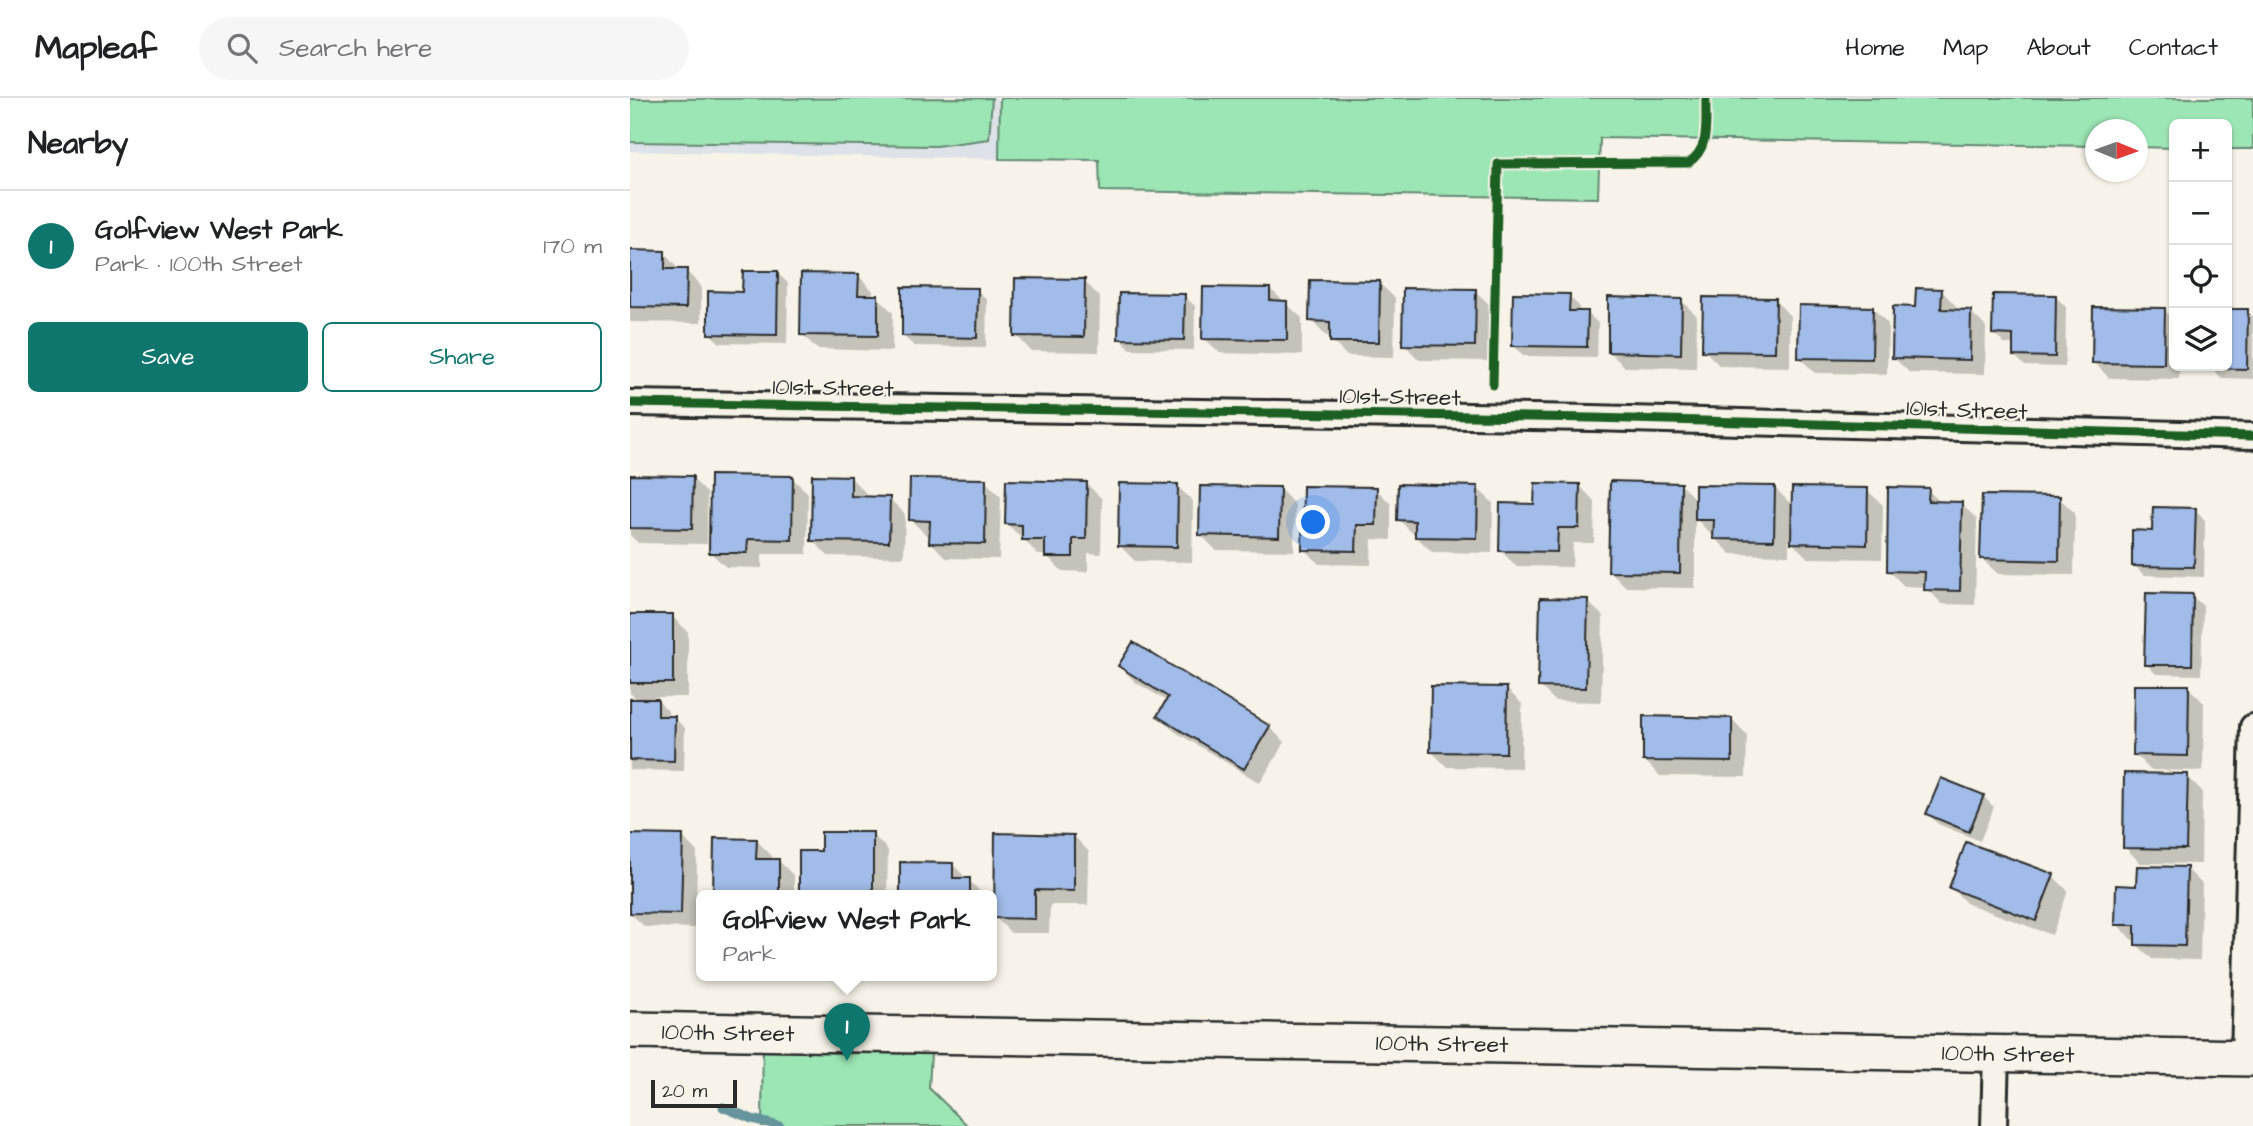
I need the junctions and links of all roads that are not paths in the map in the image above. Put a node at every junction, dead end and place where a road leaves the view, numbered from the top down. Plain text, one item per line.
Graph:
1 (630, 403) edge
2 (2253, 436) edge
3 (2253, 727) edge
4 (630, 1030) edge
5 (1996, 1053) junction
6 (2248, 1058) edge
7 (1994, 1126) edge

1 - 2 street, 101st Street
3 - 6 street
4 - 5 street, 100th Street
5 - 6 street, 100th Street
5 - 7 street

